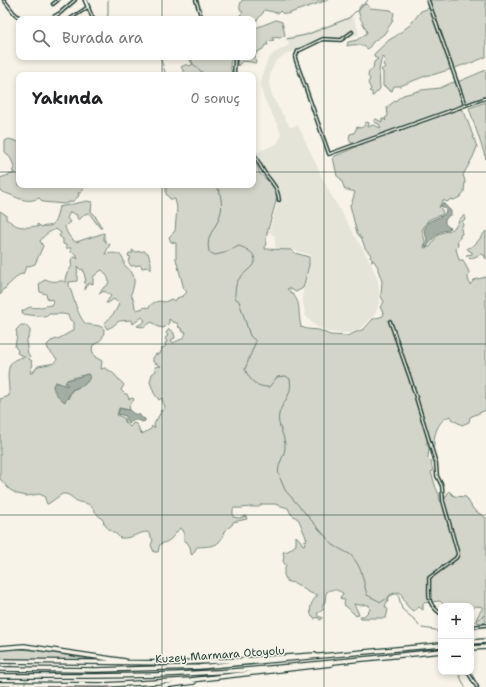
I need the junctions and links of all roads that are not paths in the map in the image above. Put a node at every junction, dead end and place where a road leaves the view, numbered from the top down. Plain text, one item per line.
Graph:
1 (4, 0) edge
2 (58, 0) edge
3 (75, 0) edge
4 (85, 0) edge
5 (196, 0) edge
6 (428, 0) edge
7 (52, 4) dead end
8 (88, 7) junction
9 (18, 16) edge
10 (55, 16) edge
11 (74, 16) edge
12 (92, 16) edge
13 (201, 16) edge
14 (352, 32) dead end
15 (235, 60) edge
16 (234, 72) edge
17 (486, 98) edge
18 (465, 105) junction
19 (256, 157) edge
20 (279, 200) dead end
21 (390, 321) dead end
22 (438, 612) edge
23 (486, 625) edge
24 (474, 627) edge
25 (486, 641) edge
26 (474, 642) edge
27 (438, 645) edge
28 (486, 647) edge
29 (0, 648) edge
30 (474, 648) edge
31 (438, 651) edge
32 (338, 655) junction
33 (344, 661) junction
34 (0, 662) edge
35 (200, 662) junction
36 (0, 669) edge
37 (248, 672) junction
38 (470, 675) edge
39 (0, 676) edge
40 (0, 684) edge
41 (155, 687) edge
42 (476, 687) edge

1 - 9 street
2 - 7 street
3 - 10 street
4 - 8 street
5 - 13 street
6 - 18 street
8 - 11 street
8 - 12 street
14 - 18 street
15 - 16 street
17 - 18 street
19 - 20 street
21 - 22 street
23 - 24 street
25 - 26 highway
27 - 32 highway, Kuzey Marmara Otoyolu
28 - 30 highway
29 - 35 highway
31 - 33 highway, Kuzey Marmara Otoyolu
32 - 35 highway
32 - 36 highway, Kuzey Marmara Otoyolu
33 - 37 highway
33 - 39 highway, Kuzey Marmara Otoyolu
34 - 35 highway
37 - 40 highway
37 - 41 highway
38 - 42 street

